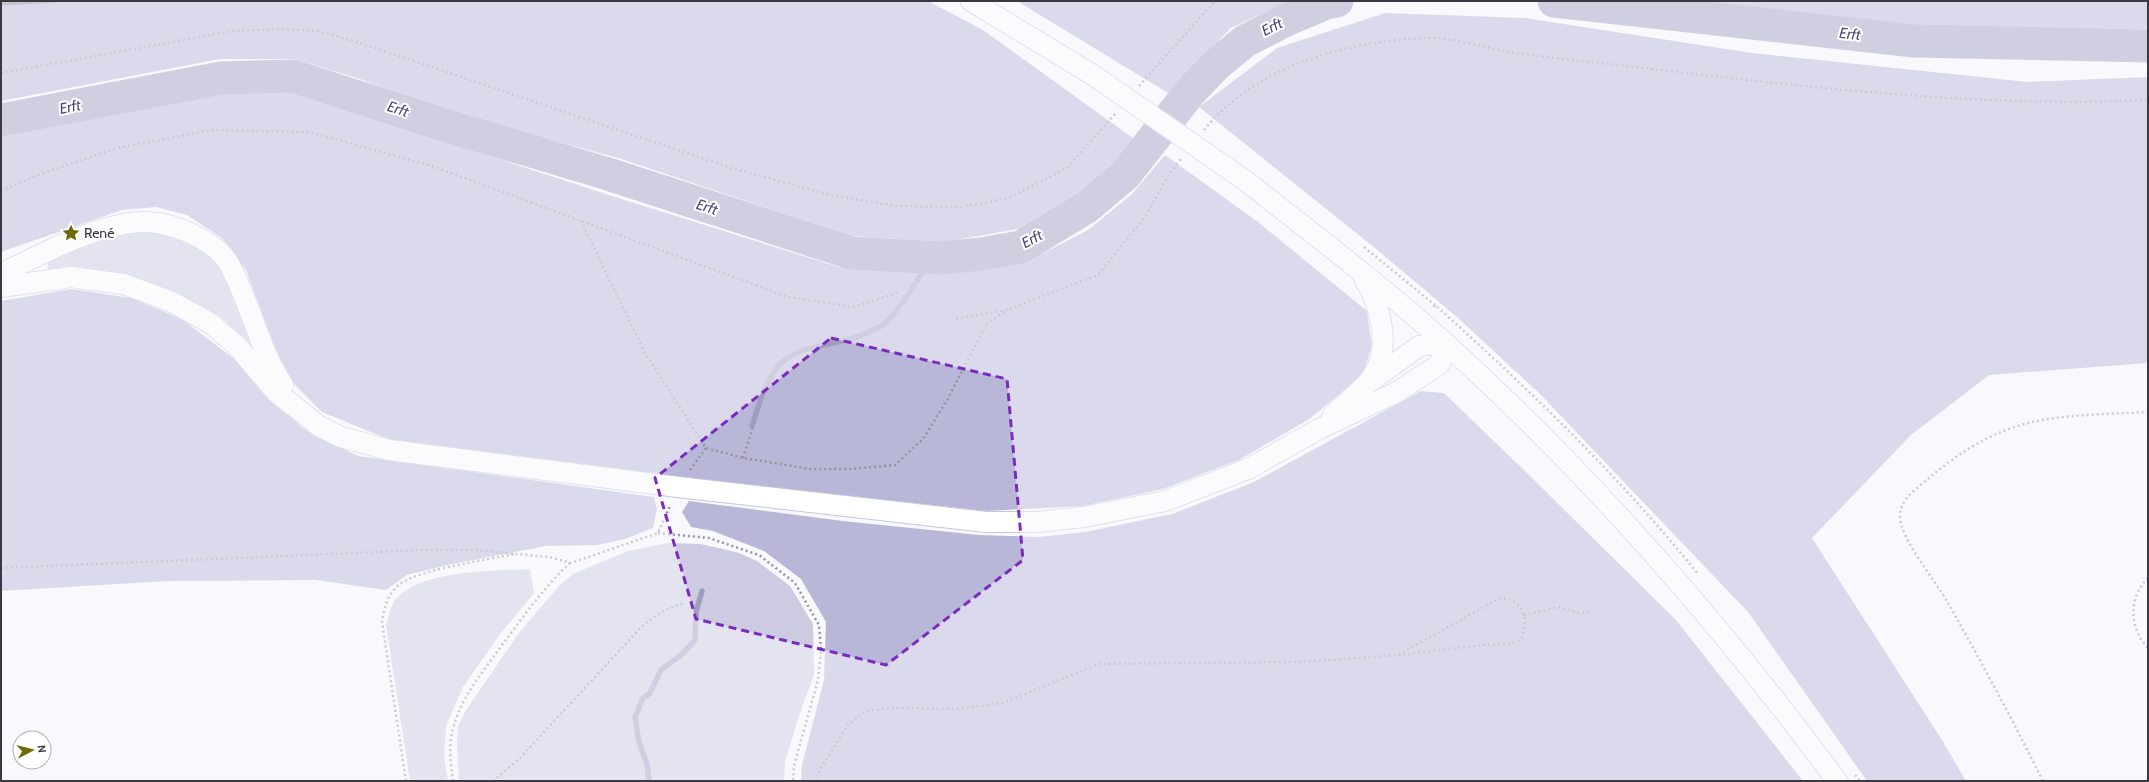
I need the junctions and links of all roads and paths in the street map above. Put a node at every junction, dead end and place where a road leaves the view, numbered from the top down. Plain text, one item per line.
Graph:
1 (971, 1) edge
2 (1215, 1) edge
3 (1963, 1) edge
4 (2047, 1) edge
5 (1, 73) edge
6 (1135, 91) dead end
7 (2148, 100) edge
8 (1119, 109) dead end
9 (1203, 132) dead end
10 (1183, 156) dead end
11 (1, 191) edge
12 (581, 221) junction
13 (1360, 271) junction
14 (1, 274) edge
15 (1, 287) edge
16 (900, 292) dead end
17 (1006, 310) junction
18 (956, 319) dead end
19 (1445, 343) junction
20 (1367, 384) junction
21 (2148, 412) edge
22 (302, 414) junction
23 (752, 427) dead end
24 (1317, 430) junction
25 (706, 448) junction
26 (743, 458) junction
27 (678, 487) junction
28 (658, 533) junction
29 (516, 554) junction
30 (571, 563) junction
31 (1, 568) edge
32 (2148, 578) edge
33 (684, 603) dead end
34 (1589, 612) dead end
35 (1524, 615) junction
36 (2148, 648) edge
37 (1398, 655) junction
38 (406, 781) edge
39 (453, 781) edge
40 (493, 781) edge
41 (793, 781) edge
42 (813, 781) edge
43 (1837, 781) edge
44 (2043, 781) edge

1 - 13 main road, bridge
2 - 6 path
3 - 4 path
5 - 8 path
7 - 9 path
10 - 17 path
11 - 12 path
12 - 16 path
12 - 25 path
13 - 19 main road
13 - 20 main road
14 - 22 main road
15 - 22 main road
17 - 18 path
17 - 26 path
19 - 20 main road
19 - 24 main road
19 - 43 main road
20 - 24 main road
21 - 44 path
22 - 27 main road
23 - 26 path
24 - 27 main road
25 - 26 path
25 - 27 path
27 - 28 path
28 - 30 path
28 - 41 path
29 - 30 path
29 - 31 path
29 - 38 path
30 - 39 path
32 - 36 path
33 - 40 path
34 - 35 path
35 - 37 path
35 - 37 path
37 - 42 path

